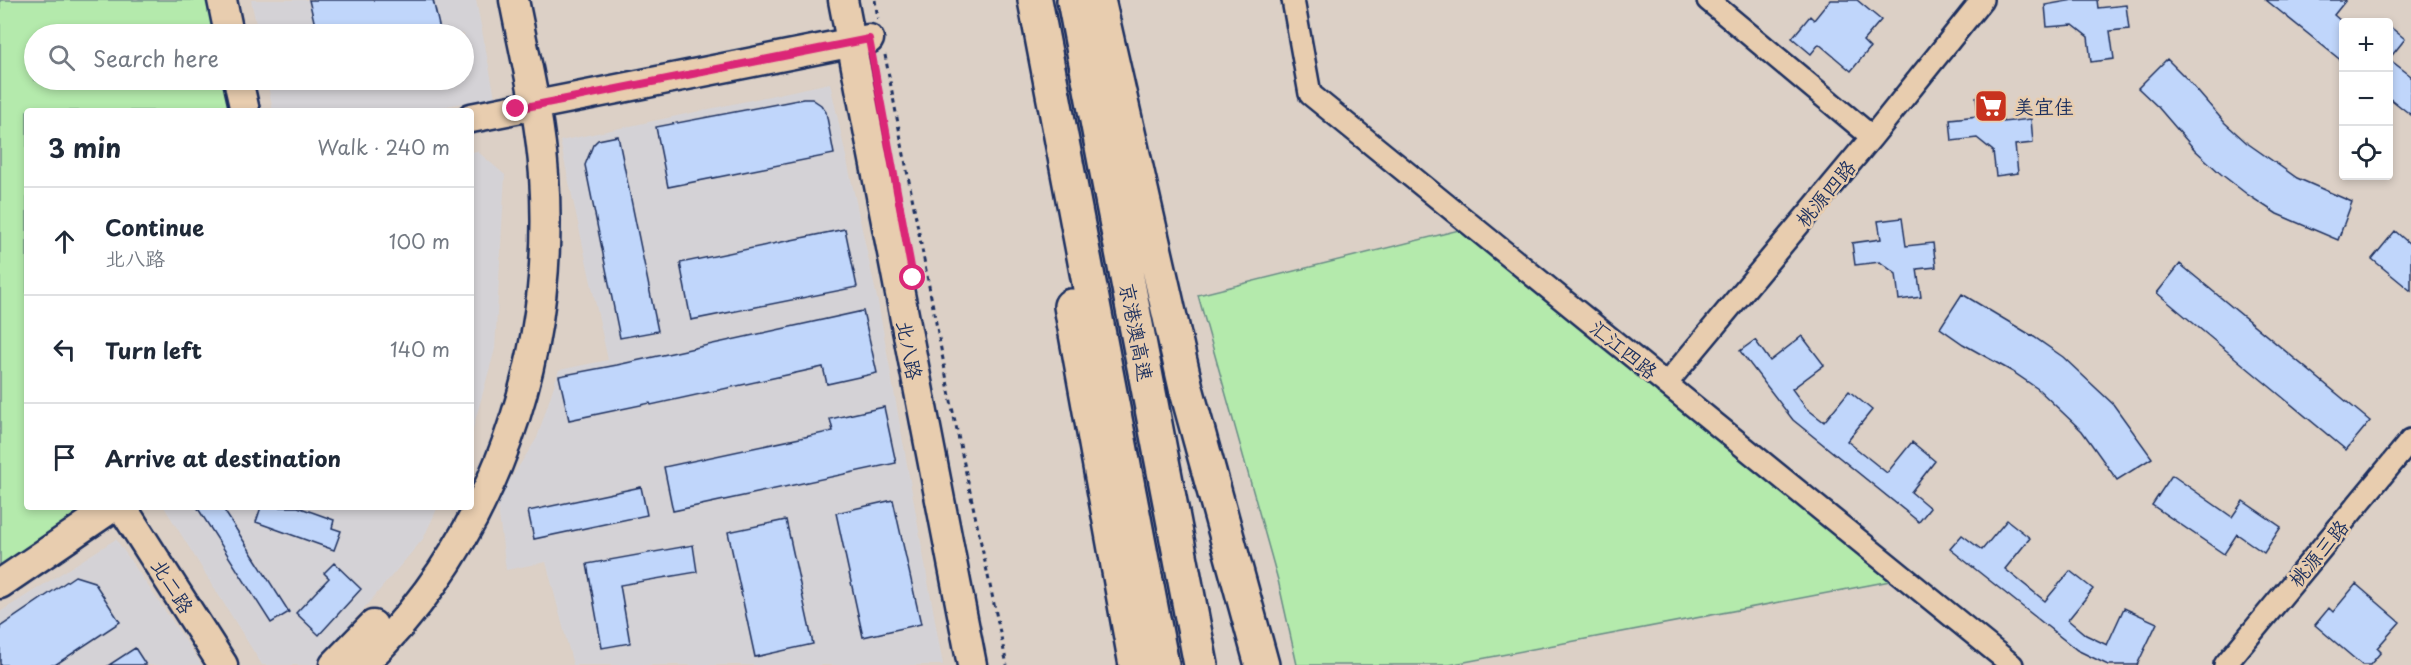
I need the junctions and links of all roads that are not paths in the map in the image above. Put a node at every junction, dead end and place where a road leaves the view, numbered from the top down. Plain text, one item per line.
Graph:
1 (222, 0) edge
2 (495, 0) edge
3 (514, 0) edge
4 (843, 0) edge
5 (861, 0) edge
6 (1035, 0) edge
7 (1074, 0) edge
8 (1098, 0) edge
9 (1293, 0) edge
10 (1708, 0) edge
11 (1982, 0) edge
12 (227, 24) edge
13 (871, 38) junction
14 (1053, 89) junction
15 (240, 90) edge
16 (525, 107) junction
17 (243, 108) edge
18 (474, 117) edge
19 (1872, 137) junction
20 (1666, 384) junction
21 (2411, 440) edge
22 (474, 472) edge
23 (109, 510) edge
24 (124, 510) edge
25 (456, 510) edge
26 (0, 584) edge
27 (223, 665) edge
28 (334, 665) edge
29 (362, 665) edge
30 (972, 665) edge
31 (990, 665) edge
32 (1136, 665) edge
33 (1162, 665) edge
34 (1201, 665) edge
35 (1262, 665) edge
36 (2012, 665) edge
37 (2225, 665) edge

1 - 12 street
2 - 16 street
3 - 16 street
4 - 13 street, 北八路
5 - 13 street, 北八路
6 - 14 highway, 京港澳高速
7 - 34 highway, 京港澳高速
8 - 35 highway
9 - 20 street, 汇江四路
10 - 19 street
11 - 19 street, 桃源四路
13 - 16 street
13 - 30 street, 北八路
13 - 31 street, 北八路
14 - 32 highway
14 - 33 highway, 京港澳高速
15 - 17 street
16 - 18 street
16 - 22 street
16 - 29 street
19 - 20 street, 桃源四路
20 - 36 street, 汇江四路
21 - 37 street, 桃源三路
23 - 26 street
24 - 27 street, 北二路
25 - 28 street

